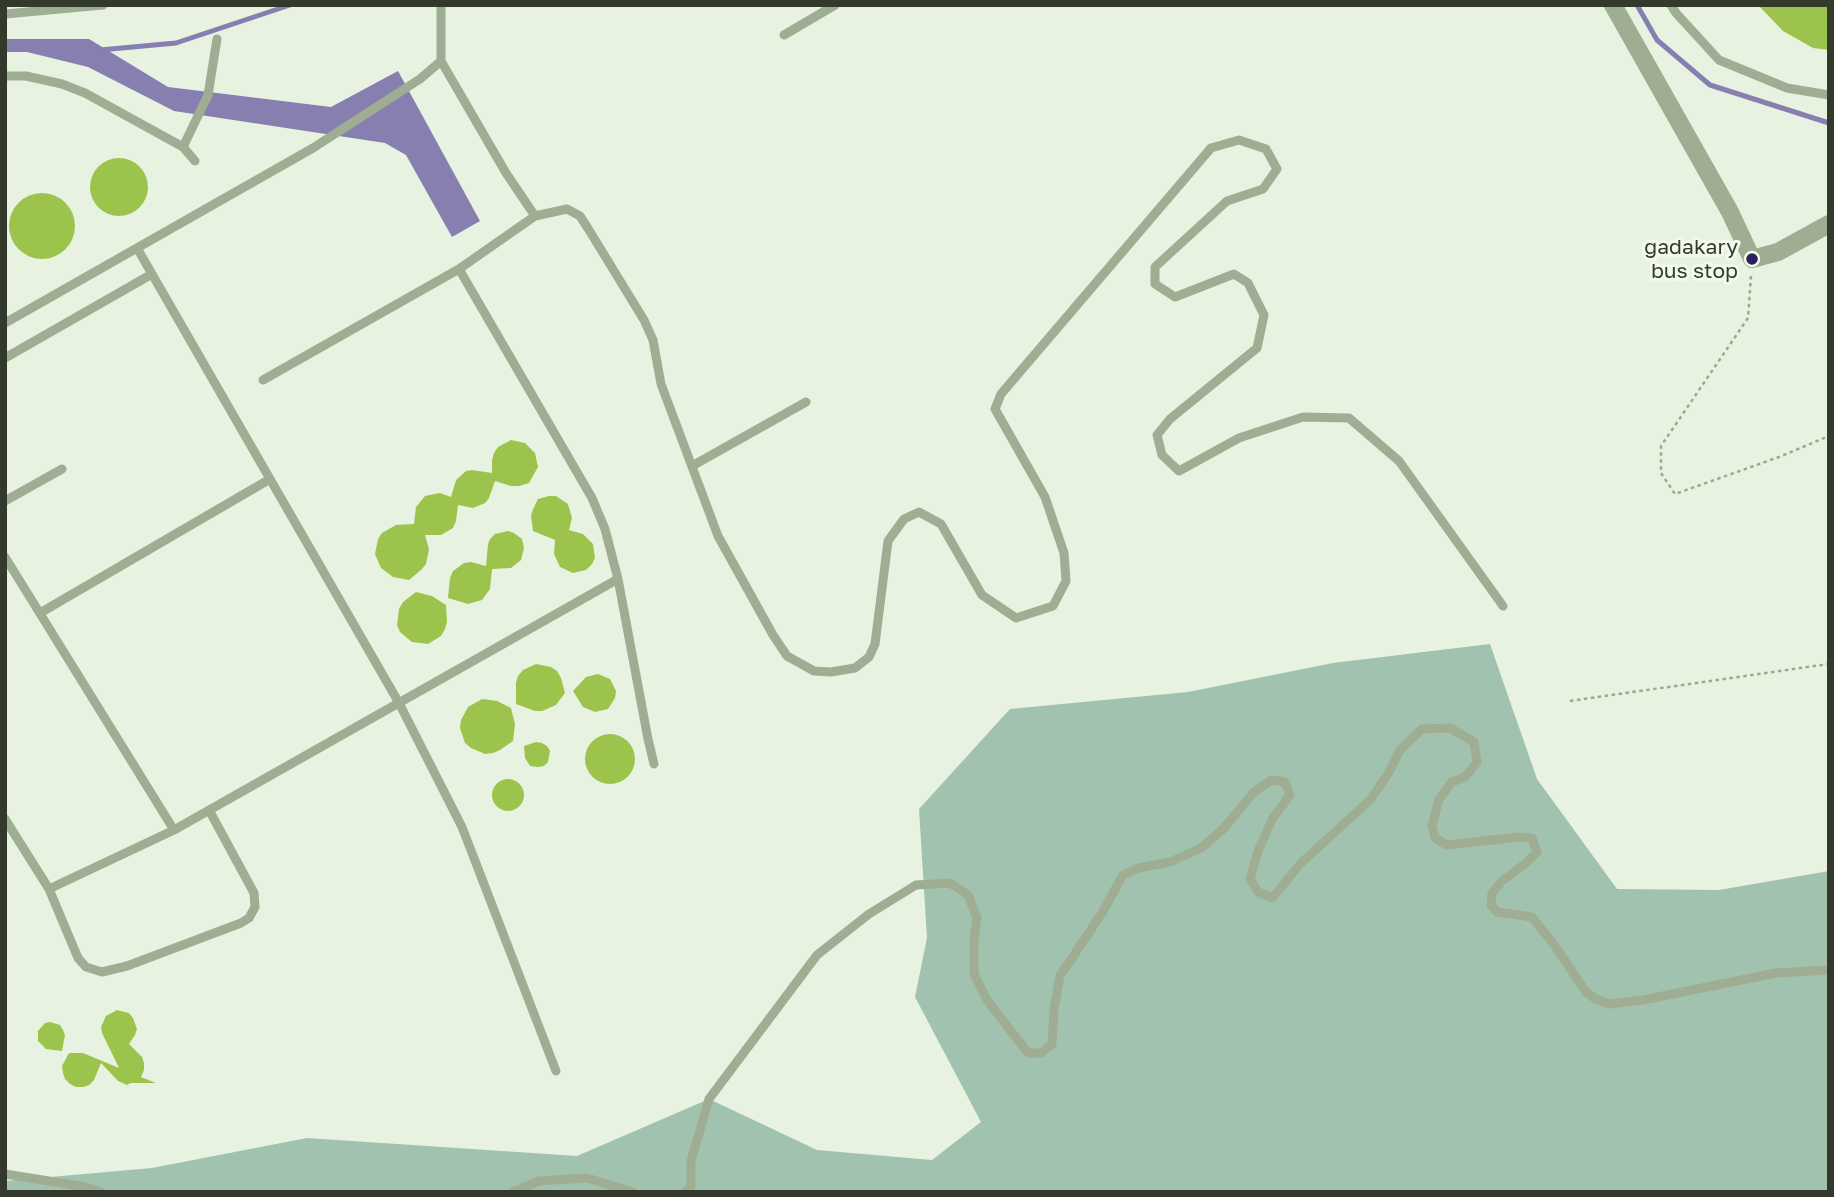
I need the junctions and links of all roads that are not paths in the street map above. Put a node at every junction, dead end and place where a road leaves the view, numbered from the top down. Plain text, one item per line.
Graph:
1 (24, 5) edge
2 (103, 5) edge
3 (441, 5) edge
4 (835, 5) edge
5 (1613, 5) edge
6 (1671, 5) edge
7 (32, 13) junction
8 (5, 14) edge
9 (784, 35) dead end
10 (217, 39) dead end
11 (441, 61) junction
12 (5, 76) edge
13 (1829, 95) edge
14 (183, 147) junction
15 (195, 161) dead end
16 (535, 216) junction
17 (1829, 224) edge
18 (137, 248) junction
19 (459, 269) junction
20 (152, 274) junction
21 (5, 323) edge
22 (5, 358) edge
23 (263, 380) dead end
24 (806, 402) dead end
25 (692, 467) junction
26 (62, 469) dead end
27 (270, 479) junction
28 (5, 501) edge
29 (5, 557) edge
30 (618, 579) junction
31 (1503, 606) dead end
32 (40, 613) junction
33 (399, 704) junction
34 (654, 764) dead end
35 (209, 810) junction
36 (5, 819) edge
37 (174, 830) junction
38 (49, 889) junction
39 (1829, 970) edge
40 (556, 1070) dead end
41 (5, 1174) edge
42 (101, 1192) edge
43 (513, 1192) edge
44 (634, 1192) edge
45 (686, 1192) edge

1 - 7 lane
2 - 7 lane
3 - 11 lane
4 - 9 lane
5 - 17 street
6 - 13 lane
7 - 8 lane
10 - 14 lane
11 - 16 lane
11 - 18 lane
12 - 14 lane
14 - 15 lane
16 - 19 lane
16 - 25 lane
18 - 20 lane
18 - 21 lane
19 - 23 lane
19 - 30 lane
20 - 22 lane
20 - 27 lane
24 - 25 lane
25 - 31 lane
26 - 28 lane
27 - 32 lane
27 - 33 lane
29 - 32 lane
30 - 33 lane
30 - 34 lane
32 - 37 lane
33 - 35 lane
33 - 40 lane
35 - 37 lane
35 - 38 lane
36 - 38 lane
37 - 38 lane
39 - 45 lane
41 - 42 lane
43 - 44 lane

